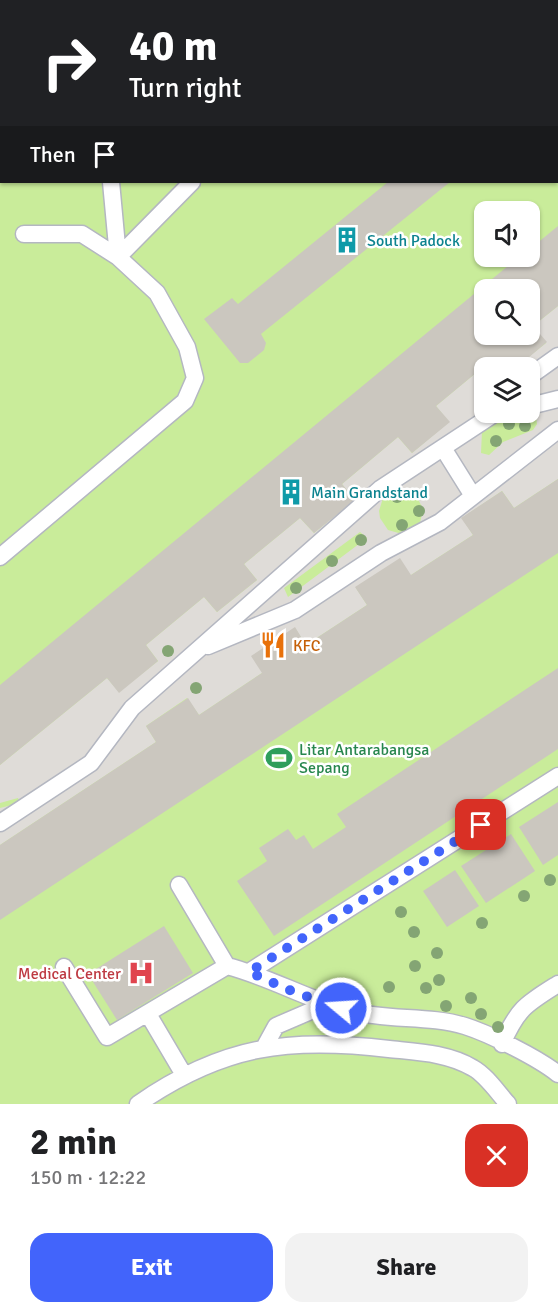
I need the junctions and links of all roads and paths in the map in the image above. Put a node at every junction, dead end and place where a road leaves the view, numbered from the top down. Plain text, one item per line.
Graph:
1 (111, 183) edge
2 (191, 183) edge
3 (24, 234) dead end
4 (118, 257) junction
5 (558, 356) edge
6 (540, 369) edge
7 (558, 399) edge
8 (540, 404) edge
9 (482, 423) edge
10 (558, 430) edge
11 (443, 448) junction
12 (473, 496) junction
13 (0, 557) edge
14 (195, 652) junction
15 (558, 776) edge
16 (0, 824) edge
17 (179, 885) dead end
18 (227, 966) junction
19 (64, 967) dead end
20 (249, 972) junction
21 (558, 984) edge
22 (327, 1004) junction
23 (148, 1014) junction
24 (502, 1044) junction
25 (265, 1046) junction
26 (558, 1074) edge
27 (184, 1075) junction
28 (138, 1104) edge
29 (508, 1104) edge

1 - 4 street
2 - 4 street
3 - 4 street
4 - 13 street
5 - 6 street
7 - 8 street
9 - 11 street
10 - 12 street
11 - 12 street
11 - 14 street
12 - 14 street
14 - 16 street
15 - 20 street
17 - 18 street
18 - 20 street
18 - 23 street
19 - 23 street
20 - 22 street
21 - 24 street
22 - 24 street
22 - 25 street
23 - 27 street
24 - 26 street
25 - 27 street
25 - 29 street
27 - 28 street

